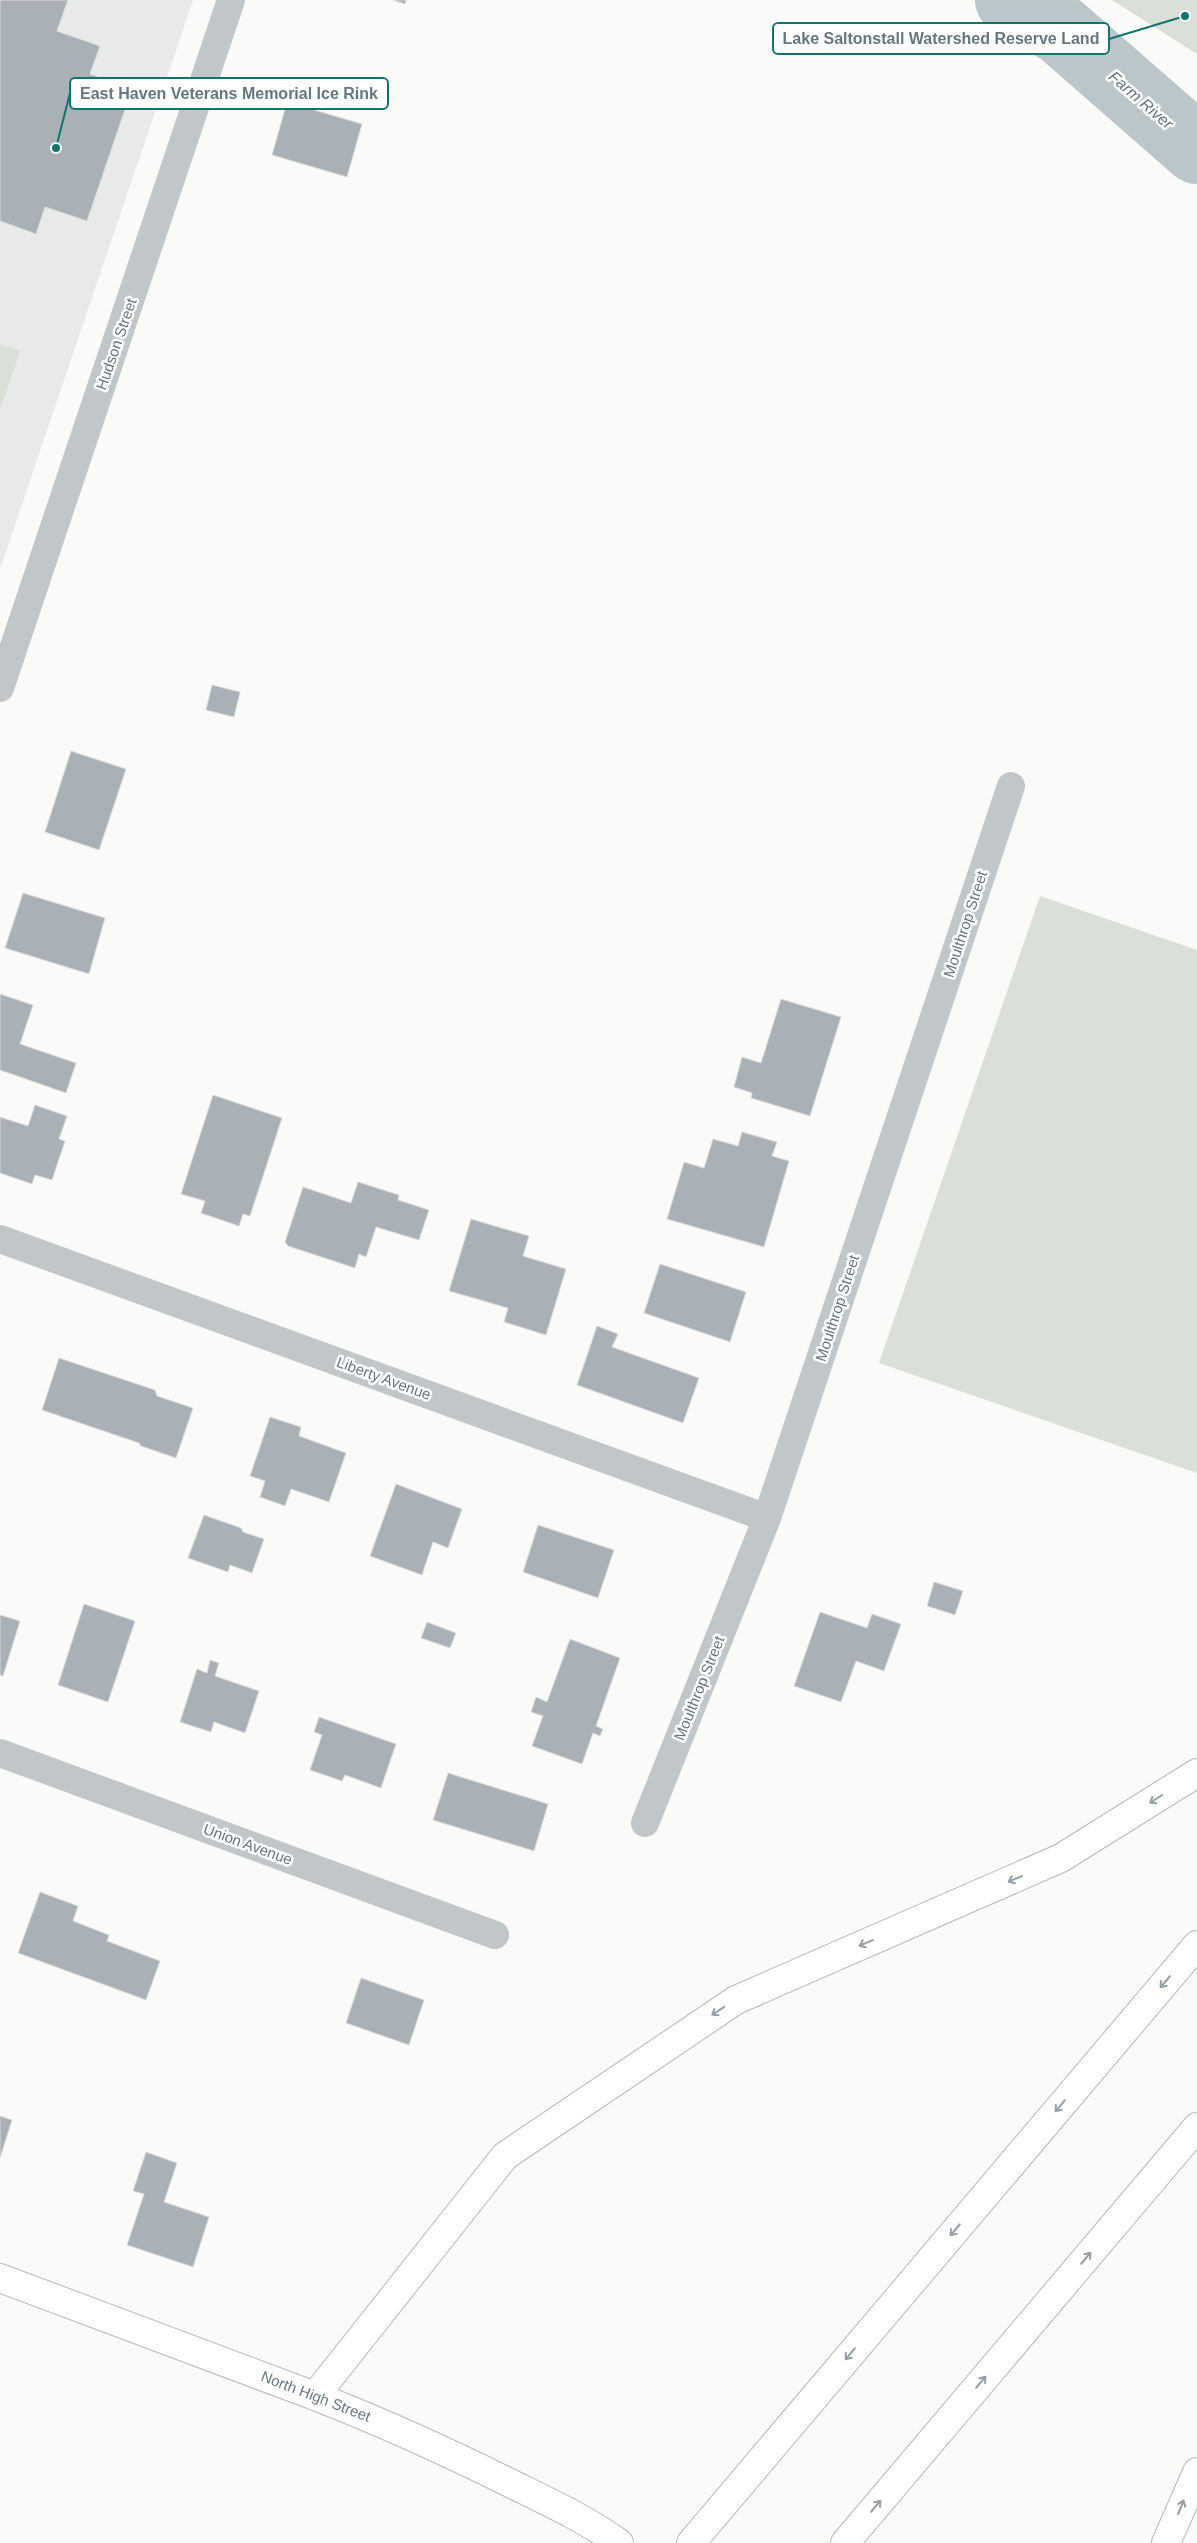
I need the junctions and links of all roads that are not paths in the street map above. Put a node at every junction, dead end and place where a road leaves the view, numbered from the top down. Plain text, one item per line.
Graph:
1 (231, 0) edge
2 (0, 688) edge
3 (1011, 786) dead end
4 (0, 1239) edge
5 (767, 1518) junction
6 (0, 1752) edge
7 (1197, 1773) edge
8 (645, 1823) dead end
9 (495, 1935) dead end
10 (1197, 1945) edge
11 (1197, 2127) edge
12 (0, 2278) edge
13 (315, 2396) junction
14 (1197, 2472) edge
15 (619, 2543) edge
16 (691, 2543) edge
17 (845, 2543) edge
18 (1166, 2543) edge

1 - 2 street, Hudson Street
3 - 5 street, Moulthrop Street
4 - 5 street, Liberty Avenue
5 - 8 street, Moulthrop Street
6 - 9 street, Union Avenue
7 -> 13 main road
10 -> 16 main road
17 -> 11 main road
12 - 13 main road, North High Street
13 - 15 main road, North High Street
18 -> 14 main road

